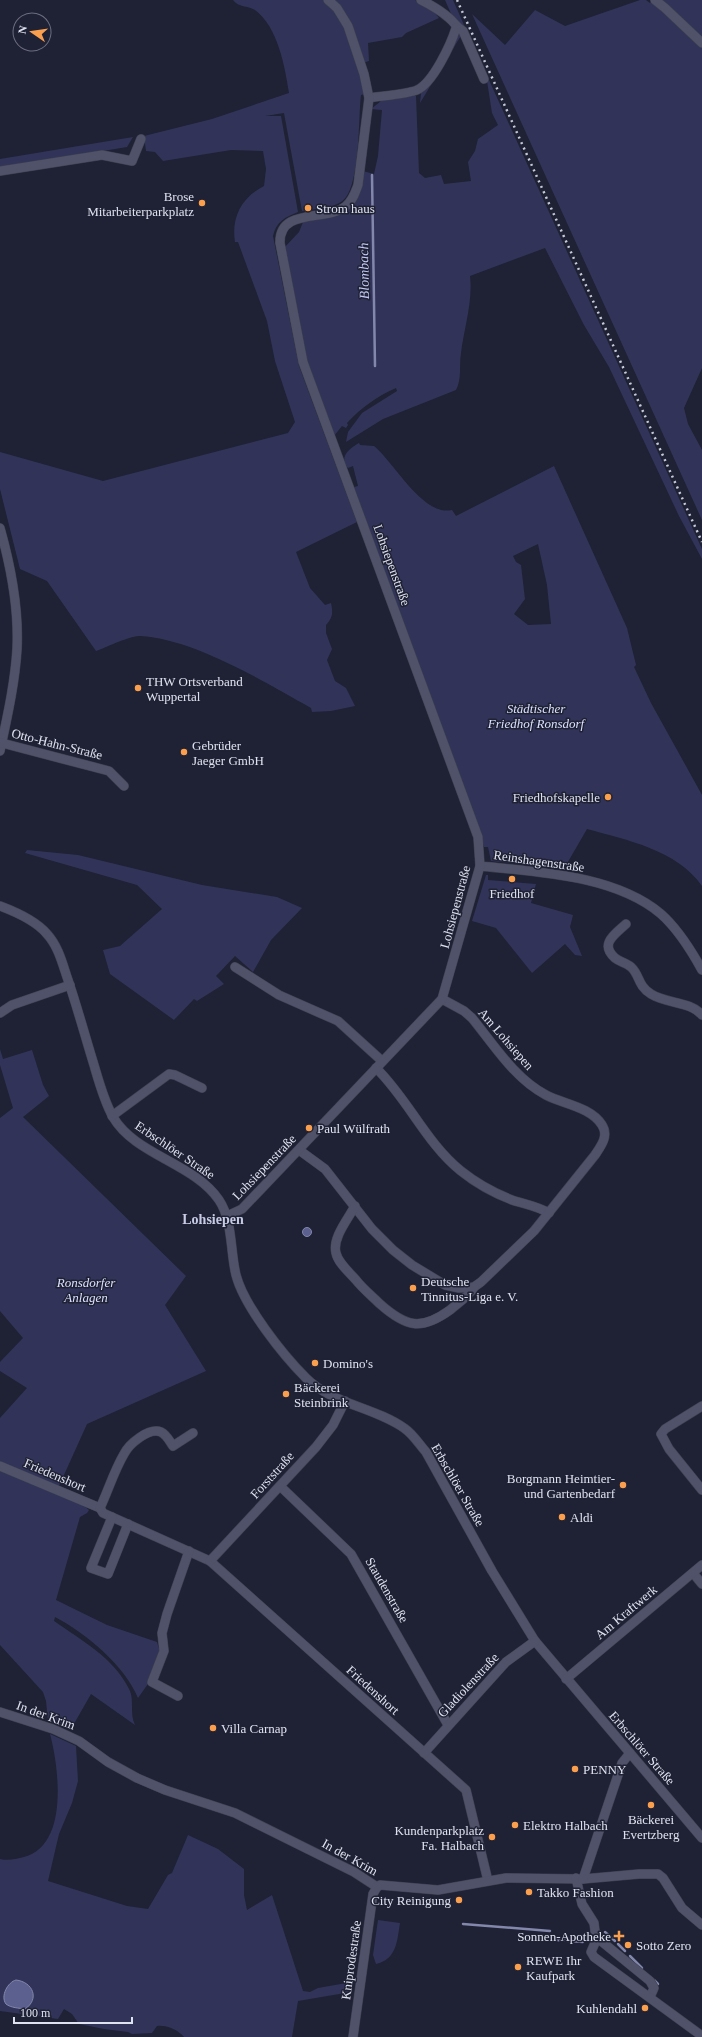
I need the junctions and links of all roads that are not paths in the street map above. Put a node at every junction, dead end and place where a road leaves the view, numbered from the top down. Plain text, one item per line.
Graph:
1 (328, 0) edge
2 (421, 0) edge
3 (654, 0) edge
4 (456, 28) junction
5 (702, 43) edge
6 (484, 79) dead end
7 (369, 98) junction
8 (141, 138) dead end
9 (0, 171) edge
10 (0, 528) edge
11 (1, 747) edge
12 (124, 786) dead end
13 (480, 866) junction
14 (0, 906) edge
15 (626, 924) dead end
16 (235, 967) dead end
17 (702, 970) edge
18 (70, 985) junction
19 (442, 999) junction
20 (0, 1013) edge
21 (702, 1015) edge
22 (379, 1065) junction
23 (202, 1088) dead end
24 (112, 1116) junction
25 (299, 1150) junction
26 (355, 1206) junction
27 (549, 1213) junction
28 (227, 1216) junction
29 (474, 1287) junction
30 (346, 1401) junction
31 (702, 1406) edge
32 (193, 1433) dead end
33 (0, 1466) edge
34 (280, 1486) junction
35 (702, 1490) edge
36 (100, 1508) junction
37 (112, 1517) junction
38 (128, 1524) junction
39 (189, 1551) junction
40 (210, 1561) junction
41 (702, 1565) edge
42 (693, 1572) junction
43 (702, 1584) edge
44 (535, 1641) junction
45 (566, 1679) junction
46 (178, 1696) dead end
47 (0, 1712) edge
48 (448, 1725) junction
49 (424, 1753) junction
50 (630, 1753) junction
51 (702, 1838) edge
52 (580, 1879) junction
53 (488, 1881) junction
54 (377, 1887) junction
55 (702, 1925) edge
56 (598, 1936) junction
57 (650, 1997) junction
58 (702, 2036) edge
59 (353, 2037) edge

1 - 7 street
2 - 4 street
3 - 5 street
4 - 6 street
4 - 7 street
7 - 13 street, Lohsiepenstraße
8 - 9 street
10 - 11 street, Otto-Hahn-Straße
11 - 12 street, Otto-Hahn-Straße
13 - 17 street, Reinshagenstraße
13 - 19 street, Lohsiepenstraße
14 - 18 street, Erbschlöer Straße
15 - 21 street
16 - 22 street
18 - 20 street
18 - 24 street, Erbschlöer Straße
19 - 22 street, Lohsiepenstraße
19 - 27 street, Am Lohsiepen
22 - 25 street, Lohsiepenstraße
22 - 27 street
23 - 24 street, Erbschlöer Straße
24 - 28 street, Erbschlöer Straße
25 - 26 street
25 - 28 street, Lohsiepenstraße
26 - 29 street
26 - 29 street, Am Lohsiepen
27 - 29 street, Am Lohsiepen
28 - 30 street, Erbschlöer Straße
30 - 34 street, Forststraße
30 - 44 street, Erbschlöer Straße
31 - 35 street
32 - 36 street
33 - 36 street, Friedenshort
34 - 40 street, Forststraße
34 - 48 street, Staudenstraße
36 - 37 street, Friedenshort
37 - 38 street, Friedenshort
37 - 38 street
38 - 39 street, Friedenshort
39 - 40 street, Friedenshort
39 - 46 street
40 - 49 street, Friedenshort
41 - 42 street, Am Kraftwerk
42 - 43 street
42 - 45 street, Am Kraftwerk
44 - 45 street, Erbschlöer Straße
44 - 48 street, Gladiolenstraße
45 - 50 street, Erbschlöer Straße
47 - 54 street, In der Krim
48 - 49 street, Gladiolenstraße
49 - 53 street, Friedenshort
50 - 51 street, Erbschlöer Straße
50 - 52 street
52 - 53 street, In der Krim
52 - 55 street, In der Krim
52 - 56 street
53 - 54 street, In der Krim
54 - 59 street, Kniprodestraße
56 - 57 street
56 - 57 street
57 - 58 street

